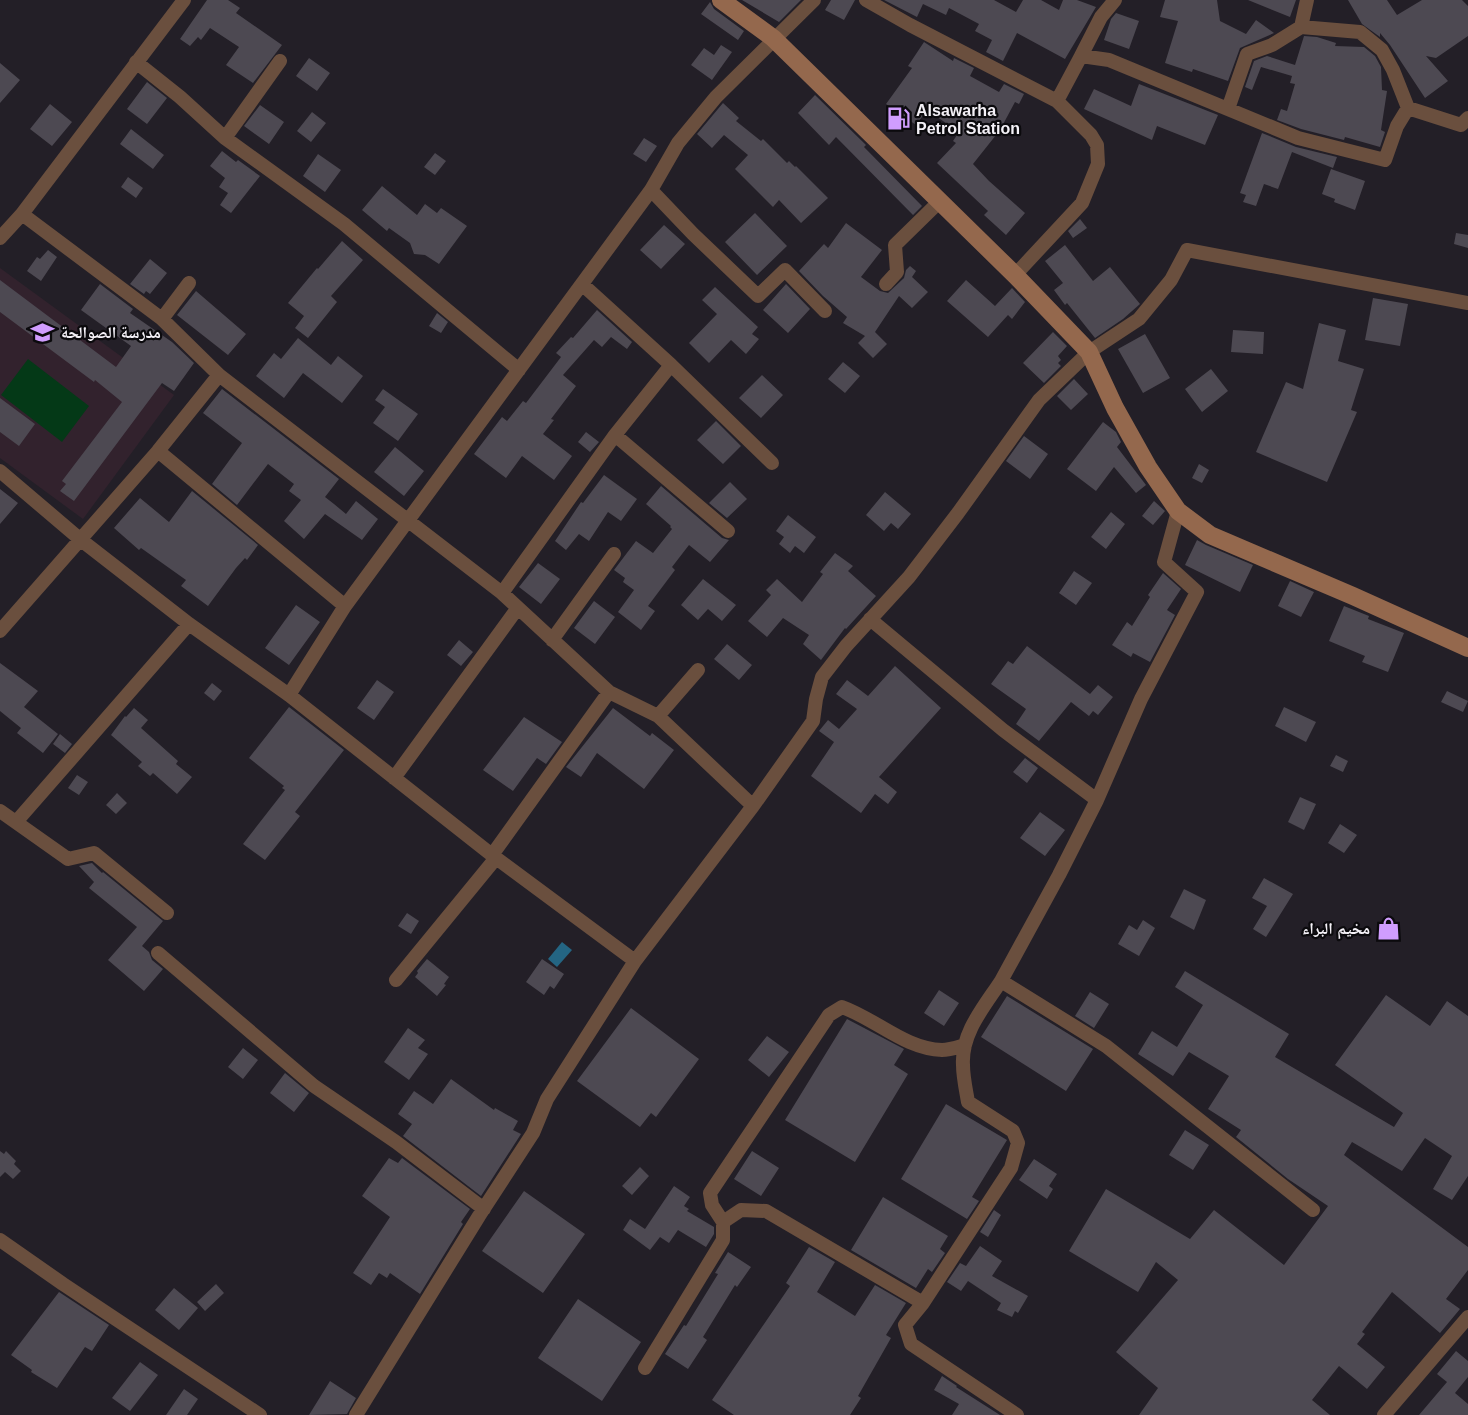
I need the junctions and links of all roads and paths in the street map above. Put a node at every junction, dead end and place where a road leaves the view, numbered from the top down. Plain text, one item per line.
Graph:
1 (184, 0) edge
2 (722, 0) edge
3 (814, 0) edge
4 (866, 0) edge
5 (1115, 0) edge
6 (1307, 0) edge
7 (1301, 27) junction
8 (774, 38) junction
9 (1080, 56) junction
10 (136, 62) junction
11 (280, 62) dead end
12 (1057, 101) junction
13 (1408, 108) junction
14 (1228, 109) junction
15 (1468, 118) edge
16 (225, 138) junction
17 (651, 190) junction
18 (940, 201) junction
19 (22, 214) junction
20 (0, 238) edge
21 (1015, 275) junction
22 (189, 284) dead end
23 (886, 284) dead end
24 (583, 285) junction
25 (1468, 303) edge
26 (825, 311) dead end
27 (162, 319) junction
28 (1089, 352) junction
29 (671, 365) junction
30 (519, 370) junction
31 (219, 375) junction
32 (615, 435) junction
33 (158, 451) junction
34 (772, 463) dead end
35 (0, 471) edge
36 (1178, 511) junction
37 (408, 522) junction
38 (728, 531) dead end
39 (81, 540) junction
40 (614, 554) dead end
41 (501, 593) junction
42 (345, 606) junction
43 (517, 609) junction
44 (870, 619) junction
45 (189, 624) junction
46 (0, 631) edge
47 (552, 640) junction
48 (1468, 648) edge
49 (698, 670) dead end
50 (609, 692) junction
51 (289, 695) junction
52 (658, 716) junction
53 (394, 778) junction
54 (1097, 800) junction
55 (753, 806) junction
56 (0, 811) edge
57 (16, 822) junction
58 (494, 857) junction
59 (167, 913) dead end
60 (158, 952) dead end
61 (635, 961) junction
62 (396, 980) dead end
63 (1001, 981) junction
64 (965, 1045) junction
65 (484, 1209) junction
66 (1313, 1210) dead end
67 (723, 1222) junction
68 (0, 1240) edge
69 (923, 1303) junction
70 (1468, 1317) edge
71 (645, 1368) dead end
72 (260, 1415) edge
73 (356, 1415) edge
74 (1017, 1415) edge
75 (1384, 1415) edge

1 - 10 street
2 - 8 street
3 - 8 street
4 - 12 street
5 - 9 street
6 - 7 street
7 - 13 street
7 - 14 street
8 - 17 street
8 - 18 street
9 - 12 street
9 - 14 street
10 - 16 street
10 - 19 street
11 - 16 street
12 - 21 street
13 - 14 street
13 - 15 street
16 - 30 street
17 - 24 street
17 - 26 street
18 - 21 street
18 - 23 street
19 - 20 street
19 - 27 street
21 - 28 street
22 - 27 street
24 - 29 street
24 - 30 street
25 - 28 street
27 - 31 street
28 - 36 street
28 - 44 street
29 - 32 street
29 - 34 street
30 - 37 street
31 - 33 street
31 - 37 street
32 - 38 street
32 - 41 street
33 - 39 street
33 - 42 street
35 - 39 street
36 - 48 street
36 - 54 street
37 - 41 street
37 - 42 street
39 - 45 street
39 - 46 street
40 - 47 street
41 - 43 street
42 - 51 street
43 - 47 street
43 - 53 street
44 - 54 street
44 - 55 street
45 - 51 street
45 - 57 street
47 - 50 street
49 - 52 street
50 - 52 street
50 - 58 street
51 - 53 street
52 - 55 street
53 - 58 street
54 - 63 street
55 - 61 street
56 - 57 street
57 - 59 street
58 - 61 street
58 - 62 street
60 - 65 street
61 - 65 street
63 - 64 street
63 - 66 street
64 - 67 street
64 - 69 street
65 - 73 street
67 - 69 street
67 - 71 street
68 - 72 street
69 - 74 street
70 - 75 street

